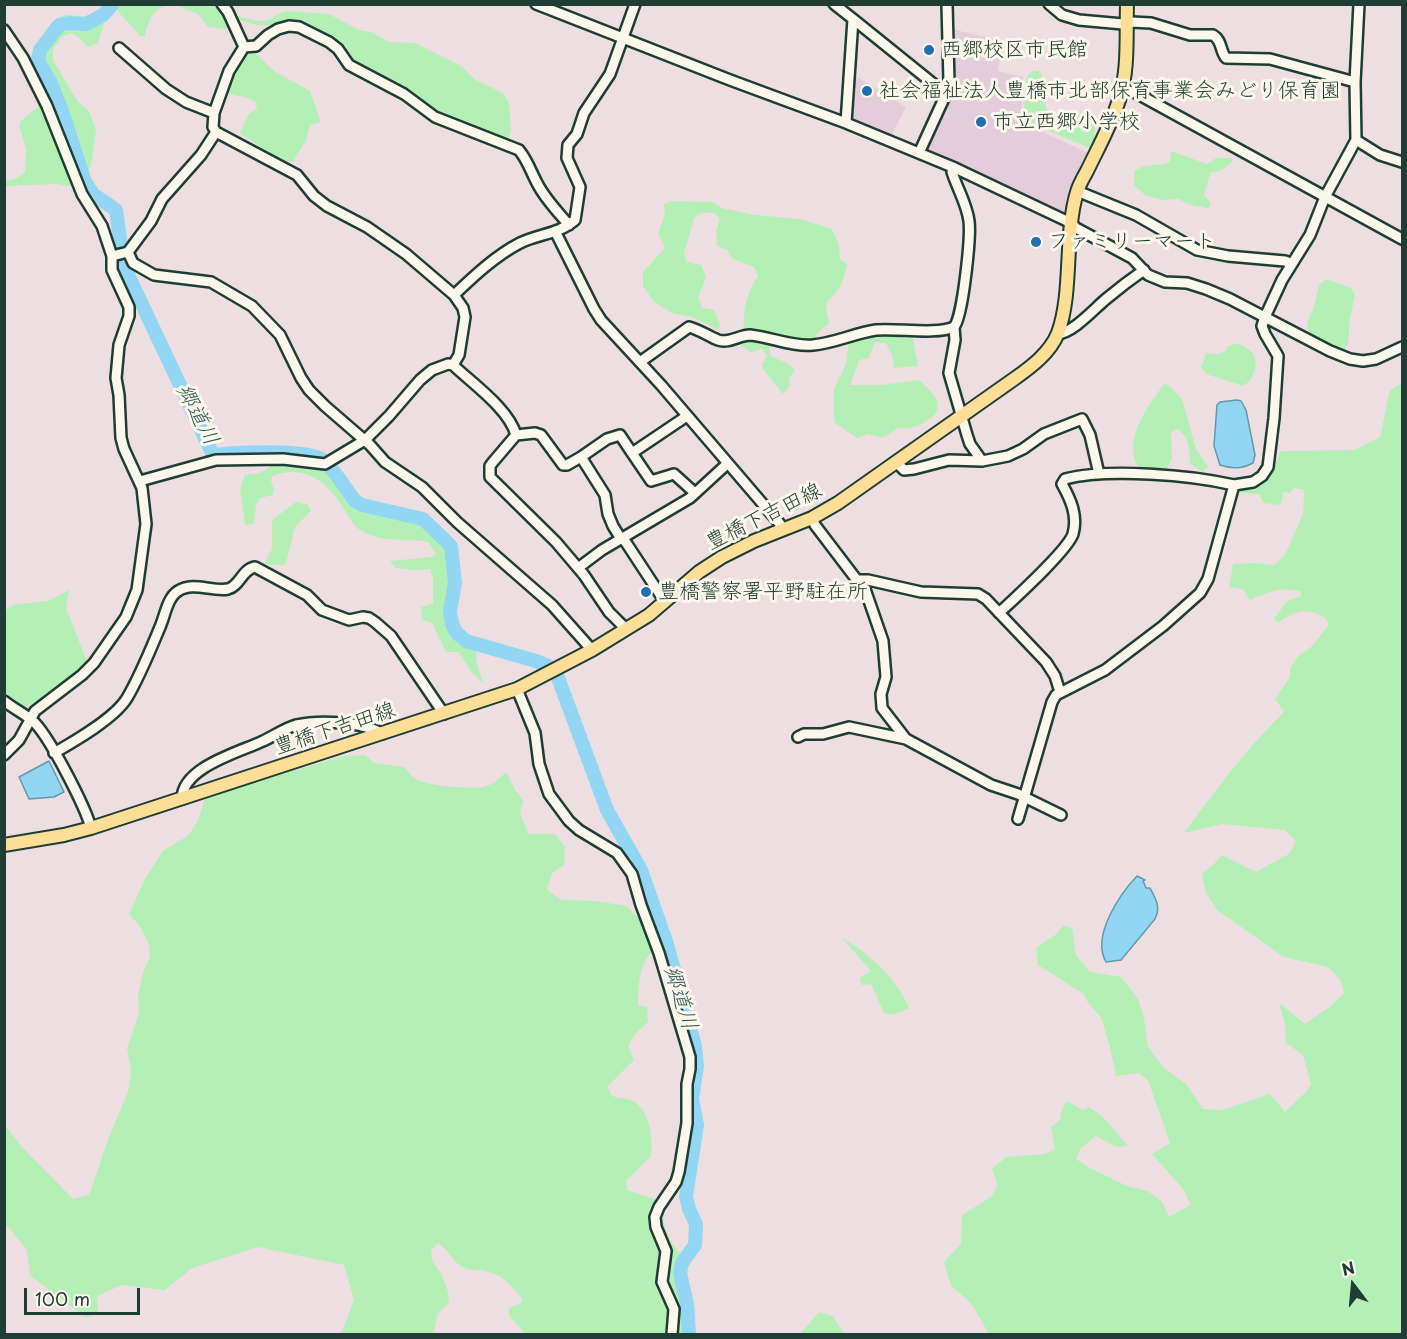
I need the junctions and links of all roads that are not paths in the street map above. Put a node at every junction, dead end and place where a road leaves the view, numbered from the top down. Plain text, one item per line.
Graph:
1 (222, 4) edge
2 (537, 4) edge
3 (634, 4) edge
4 (834, 4) edge
5 (947, 4) edge
6 (1049, 4) edge
7 (1127, 4) edge
8 (1359, 4) edge
9 (853, 19) junction
10 (1126, 23) junction
11 (4, 30) edge
12 (622, 37) junction
13 (244, 47) junction
14 (119, 48) dead end
15 (1354, 82) junction
16 (1122, 89) junction
17 (946, 94) junction
18 (214, 113) junction
19 (846, 123) junction
20 (216, 132) junction
21 (1356, 140) junction
22 (919, 153) junction
23 (1402, 162) edge
24 (955, 168) junction
25 (1077, 191) junction
26 (1325, 197) junction
27 (1071, 223) junction
28 (569, 225) junction
29 (555, 231) junction
30 (1402, 239) edge
31 (120, 254) junction
32 (1292, 264) junction
33 (1144, 270) junction
34 (454, 295) junction
35 (1265, 317) junction
36 (954, 327) junction
37 (1058, 334) junction
38 (1402, 347) edge
39 (639, 362) junction
40 (453, 365) junction
41 (687, 416) junction
42 (961, 417) junction
43 (516, 435) junction
44 (365, 440) junction
45 (632, 453) junction
46 (581, 457) junction
47 (982, 461) junction
48 (896, 462) junction
49 (727, 464) junction
50 (1099, 474) junction
51 (140, 482) junction
52 (1234, 485) junction
53 (695, 493) junction
54 (812, 518) junction
55 (782, 530) junction
56 (621, 539) junction
57 (578, 568) junction
58 (859, 580) junction
59 (665, 602) junction
60 (999, 612) junction
61 (626, 629) junction
62 (592, 650) junction
63 (517, 689) junction
64 (1060, 692) junction
65 (4, 702) edge
66 (444, 714) junction
67 (30, 718) junction
68 (382, 734) junction
69 (798, 737) dead end
70 (906, 739) junction
71 (54, 753) junction
72 (4, 755) edge
73 (1023, 798) junction
74 (182, 799) junction
75 (1061, 815) dead end
76 (1018, 819) dead end
77 (91, 828) junction
78 (4, 845) edge
79 (672, 1335) edge

1 - 13 street
2 - 12 street
3 - 12 street
4 - 9 street
5 - 17 street
6 - 10 street
7 - 10 main road, 豊橋下吉田線
8 - 15 street
9 - 17 street
9 - 19 street
10 - 15 street
10 - 16 main road, 豊橋下吉田線
11 - 31 street
12 - 19 street
12 - 28 street
13 - 18 street
13 - 28 street
14 - 18 street
15 - 21 street
16 - 25 main road, 豊橋下吉田線
16 - 26 street
17 - 22 street
18 - 20 street
19 - 22 street
20 - 31 street
20 - 34 street
21 - 23 street
21 - 26 street
22 - 24 street
24 - 27 street
24 - 36 street
25 - 27 main road, 豊橋下吉田線
25 - 32 street
26 - 30 street
26 - 32 street
27 - 33 street
27 - 37 main road, 豊橋下吉田線
28 - 29 street
29 - 34 street
29 - 39 street
31 - 44 street
31 - 51 street
32 - 35 street
33 - 35 street
33 - 37 street
34 - 40 street
35 - 38 street
35 - 52 street
36 - 39 street
36 - 42 street
37 - 42 main road, 豊橋下吉田線
39 - 41 street
40 - 43 street
40 - 44 street
41 - 45 street
41 - 49 street
42 - 47 street
42 - 48 main road, 豊橋下吉田線
43 - 46 street
43 - 57 street
44 - 51 street
44 - 62 street
45 - 46 street
45 - 53 street
46 - 56 street
47 - 48 street
47 - 50 street
48 - 54 main road, 豊橋下吉田線
49 - 53 street
49 - 55 street
50 - 52 street
50 - 60 street
51 - 67 street
52 - 64 street
53 - 56 street
54 - 55 main road, 豊橋下吉田線
54 - 58 street
55 - 59 main road, 豊橋下吉田線
56 - 57 street
56 - 59 street
57 - 61 street
58 - 60 street
58 - 70 street
59 - 61 main road, 豊橋下吉田線
60 - 64 street
61 - 62 main road, 豊橋下吉田線
62 - 63 main road, 豊橋下吉田線
63 - 66 main road, 豊橋下吉田線
63 - 79 street
64 - 73 street
65 - 67 street
66 - 68 main road, 豊橋下吉田線
66 - 71 street
67 - 71 street
67 - 72 street
68 - 74 main road, 豊橋下吉田線
68 - 74 street
69 - 70 street
70 - 73 street
71 - 77 street
73 - 75 street
73 - 76 street
74 - 77 main road, 豊橋下吉田線
77 - 78 main road, 豊橋下吉田線

